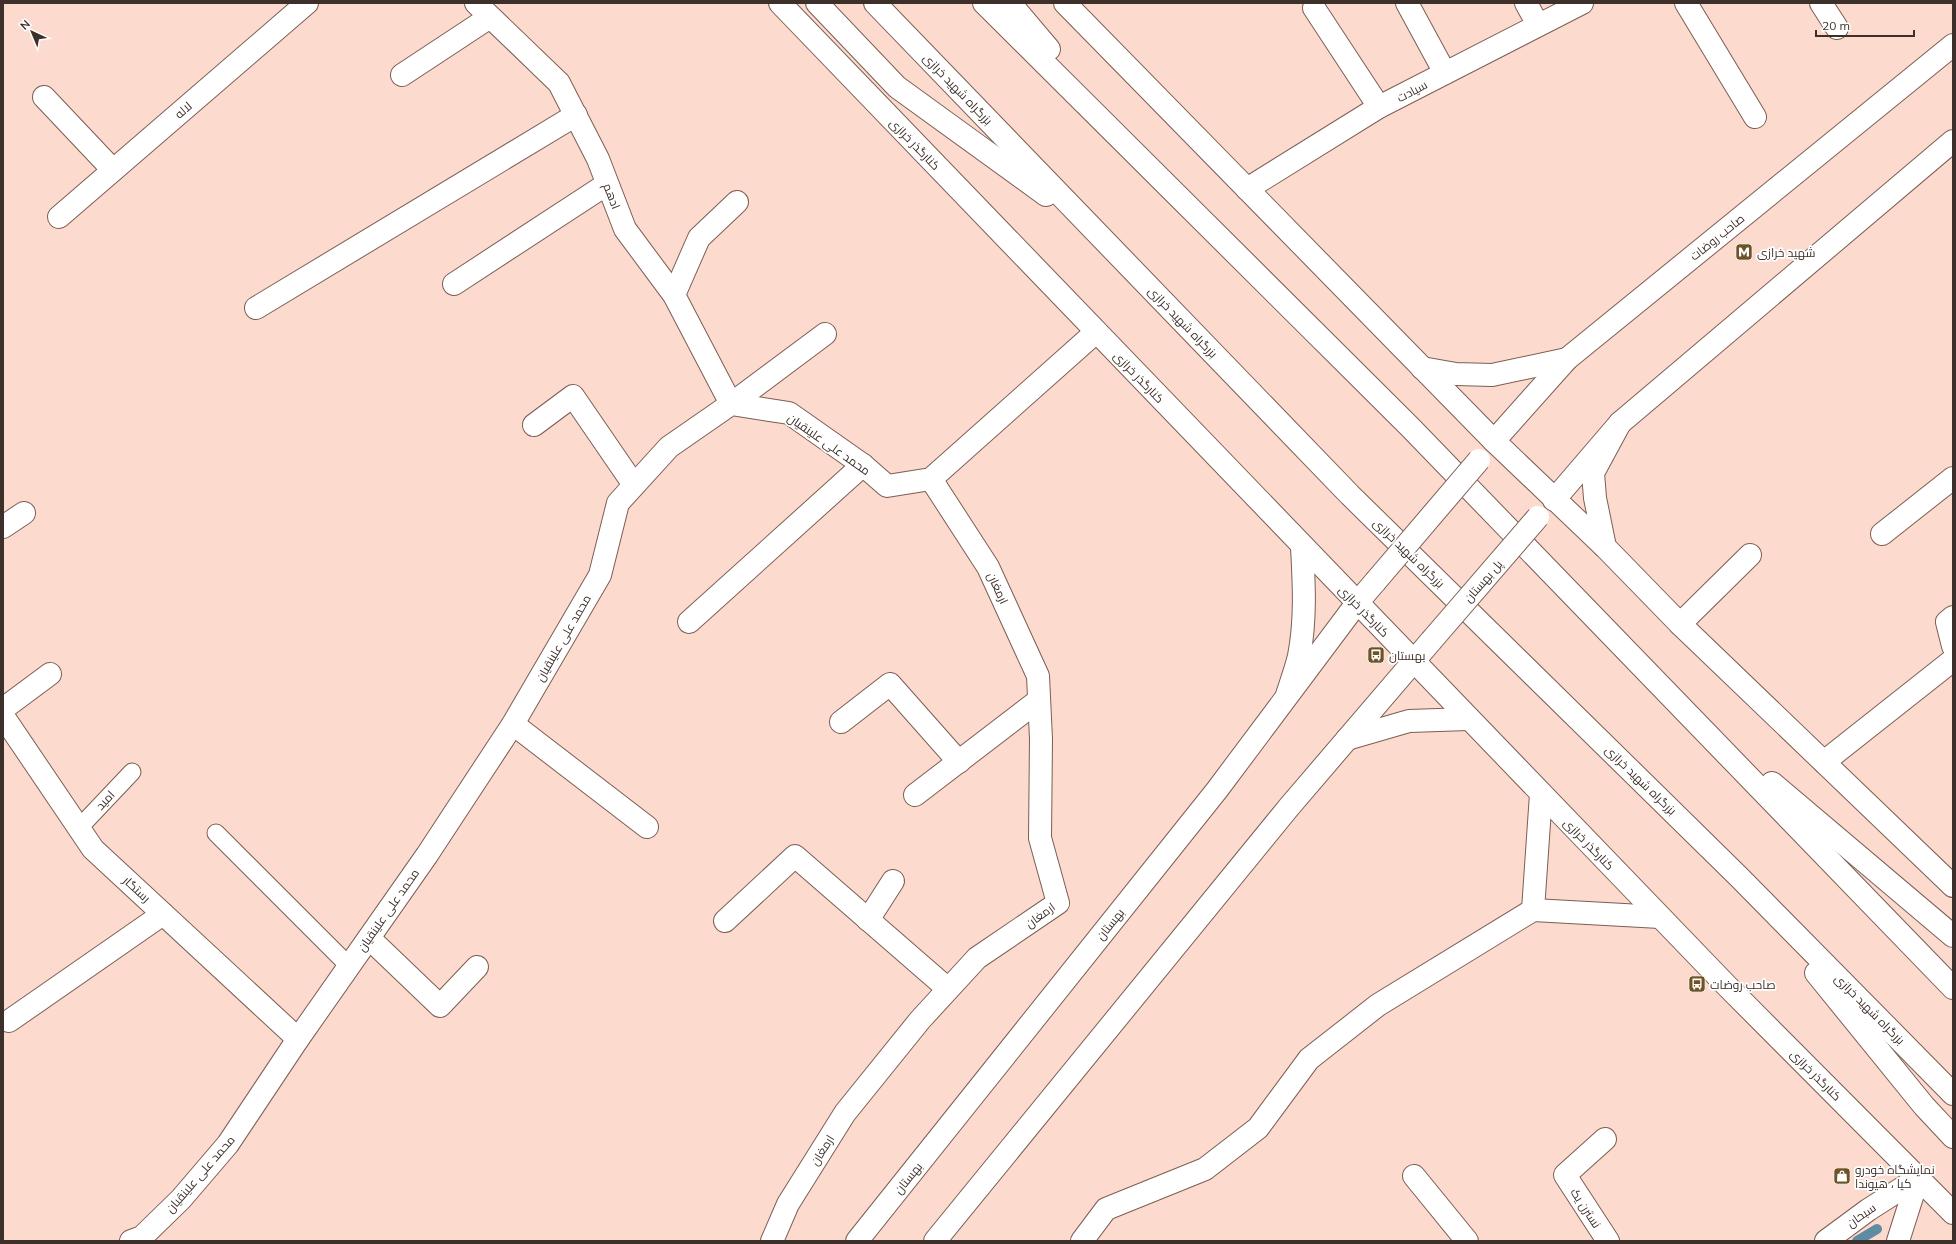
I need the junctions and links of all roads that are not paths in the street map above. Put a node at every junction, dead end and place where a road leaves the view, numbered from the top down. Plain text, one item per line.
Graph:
1 (307, 3) edge
2 (780, 3) edge
3 (817, 3) edge
4 (875, 3) edge
5 (984, 3) edge
6 (1010, 3) edge
7 (1065, 3) edge
8 (1407, 3) edge
9 (1526, 3) edge
10 (1582, 3) edge
11 (1686, 3) edge
12 (1821, 3) edge
13 (1314, 8) dead end
14 (483, 10) edge
15 (1538, 25) junction
16 (1837, 28) dead end
17 (1953, 45) edge
18 (1445, 73) junction
19 (402, 74) dead end
20 (44, 97) dead end
21 (1379, 107) junction
22 (576, 115) junction
23 (1755, 118) dead end
24 (1953, 141) edge
25 (1150, 167) junction
26 (112, 170) junction
27 (607, 184) junction
28 (1247, 189) junction
29 (737, 202) dead end
30 (59, 217) dead end
31 (1092, 228) junction
32 (454, 284) dead end
33 (674, 295) junction
34 (256, 308) dead end
35 (1096, 332) junction
36 (825, 334) dead end
37 (1567, 359) junction
38 (1422, 368) junction
39 (731, 404) junction
40 (1620, 423) junction
41 (534, 425) dead end
42 (1494, 441) junction
43 (863, 465) junction
44 (1953, 478) edge
45 (931, 479) junction
46 (634, 485) junction
47 (1554, 500) junction
48 (24, 513) dead end
49 (3, 527) edge
50 (1882, 534) dead end
51 (1302, 547) junction
52 (1605, 547) junction
53 (1750, 555) dead end
54 (1356, 603) junction
55 (1953, 617) edge
56 (689, 622) dead end
57 (1680, 624) junction
58 (1953, 646) edge
59 (1953, 660) edge
60 (1414, 662) junction
61 (50, 674) dead end
62 (1287, 695) junction
63 (1040, 700) junction
64 (1677, 702) junction
65 (3, 709) edge
66 (3, 716) edge
67 (1468, 718) junction
68 (841, 722) dead end
69 (513, 724) junction
70 (1347, 739) junction
71 (959, 762) junction
72 (1824, 762) junction
73 (132, 772) dead end
74 (1541, 794) junction
75 (915, 795) dead end
76 (79, 828) junction
77 (647, 828) dead end
78 (216, 833) dead end
79 (1739, 877) junction
80 (893, 881) dead end
81 (1953, 886) edge
82 (1533, 910) junction
83 (163, 914) junction
84 (1660, 917) junction
85 (868, 920) junction
86 (725, 921) dead end
87 (1953, 936) edge
88 (369, 938) junction
89 (349, 966) junction
90 (477, 967) dead end
91 (1953, 988) edge
92 (948, 989) junction
93 (9, 1021) dead end
94 (298, 1039) junction
95 (1953, 1094) edge
96 (1953, 1137) edge
97 (1605, 1139) dead end
98 (1414, 1176) dead end
99 (1918, 1178) junction
100 (1953, 1213) edge
101 (863, 1239) edge
102 (131, 1241) edge
103 (772, 1241) edge
104 (935, 1241) edge
105 (1082, 1241) edge
106 (1467, 1241) edge
107 (1608, 1241) edge
108 (1826, 1241) edge
109 (1898, 1241) edge

1 - 26 main road, لاله
2 - 35 main road, کنارگذر خرازی
3 - 31 main road
4 - 31 main road, بزرگراه شهید خرازی
5 - 25 main road
6 - 25 main road
7 - 28 main road
8 - 18 main road
9 - 15 main road
10 - 15 main road, سیادت
11 - 23 main road
12 - 16 main road
13 - 21 main road
14 - 19 main road
14 - 22 main road, ادهم
15 - 18 main road, سیادت
17 - 37 main road, صاحب روضات
18 - 21 main road, سیادت
20 - 26 main road
21 - 28 main road, سیادت
22 - 27 main road, ادهم
22 - 34 main road
24 - 40 main road
25 - 64 main road
26 - 30 main road, لاله
27 - 32 main road
27 - 33 main road, ادهم
28 - 38 main road
29 - 33 main road
31 - 79 main road, بزرگراه شهید خرازی
33 - 39 main road, ادهم
35 - 45 main road
35 - 51 main road, کنارگذر خرازی
36 - 39 main road
37 - 38 main road
37 - 42 main road, صاحب روضات
38 - 42 main road
39 - 43 main road, محمد علی علینقیان
39 - 46 main road, محمد علی علینقیان
40 - 47 main road
40 - 52 main road
41 - 46 main road
42 - 47 main road
42 - 54 main road, bridge
43 - 45 main road, محمد علی علینقیان
43 - 56 main road
44 - 50 main road
45 - 63 main road, ارمغان
46 - 69 main road, محمد علی علینقیان
47 - 52 main road
47 - 60 main road, پل بهستان, bridge
48 - 49 main road
51 - 54 main road, کنارگذر خرازی
51 - 62 main road
52 - 57 main road
53 - 57 main road
54 - 60 main road, کنارگذر خرازی
54 - 62 main road, بهستان
55 - 58 main road
57 - 72 main road
59 - 72 main road
60 - 67 main road, کنارگذر خرازی
60 - 70 main road
61 - 65 main road
62 - 101 main road, بهستان
63 - 71 main road
63 - 92 main road, ارمغان
64 - 87 main road
64 - 91 main road
66 - 76 main road, رستگار
67 - 70 main road
67 - 74 main road, کنارگذر خرازی
68 - 71 main road
69 - 77 main road
69 - 88 main road, محمد علی علینقیان
70 - 104 main road
71 - 75 main road
72 - 81 main road
73 - 76 lane, امید
74 - 82 main road
74 - 84 main road, کنارگذر خرازی
76 - 83 main road, رستگار
78 - 89 lane
79 - 95 main road, بزرگراه شهید خرازی
79 - 96 main road
80 - 85 main road
82 - 84 main road
82 - 105 main road
83 - 93 main road
83 - 94 main road, رستگار
84 - 99 main road, کنارگذر خرازی
85 - 86 main road
85 - 92 main road
88 - 89 main road, محمد علی علینقیان
88 - 90 main road
89 - 94 main road, محمد علی علینقیان
92 - 103 main road, ارمغان
94 - 102 main road, محمد علی علینقیان
97 - 107 main road, نسترن یک
98 - 106 main road
99 - 100 main road, کنارگذر خرازی
99 - 108 main road, سبحان
99 - 109 main road

